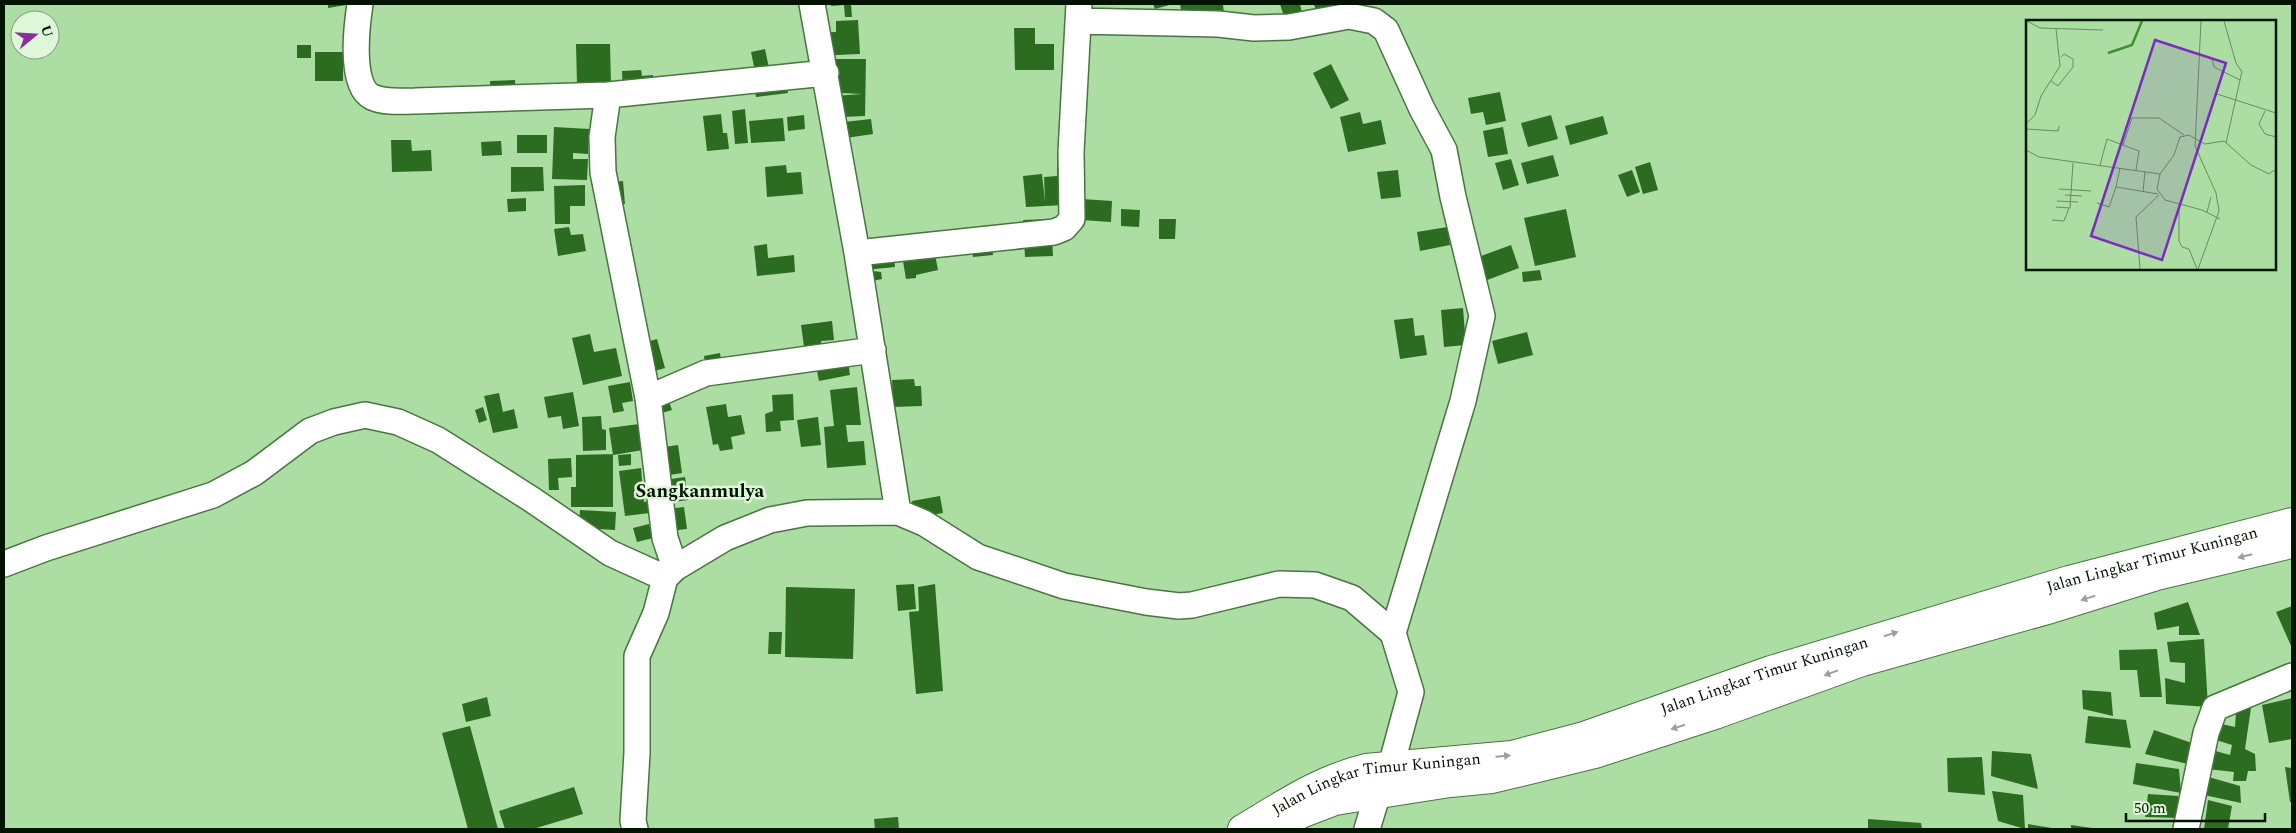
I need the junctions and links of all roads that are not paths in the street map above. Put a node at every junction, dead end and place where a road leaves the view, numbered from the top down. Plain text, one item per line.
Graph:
1 (360, 4) edge
2 (812, 4) edge
3 (1078, 13) edge
4 (826, 73) junction
5 (608, 95) junction
6 (857, 252) junction
7 (873, 350) junction
8 (648, 398) junction
9 (898, 512) junction
10 (2292, 522) edge
11 (2292, 544) edge
12 (4, 564) edge
13 (670, 573) junction
14 (1393, 634) junction
15 (2292, 676) edge
16 (1391, 766) junction
17 (1378, 794) junction
18 (627, 827) edge
19 (1242, 829) edge
20 (1274, 829) edge
21 (1367, 829) edge
22 (2186, 829) edge

1 - 5 street
2 - 4 street
3 - 6 street
3 - 14 street
4 - 5 street
4 - 6 street
5 - 8 street
6 - 7 street
7 - 8 street
7 - 9 street
8 - 13 street
9 - 13 street
9 - 14 street
16 -> 10 main road, Jalan Lingkar Timur Kuningan
11 -> 17 main road, Jalan Lingkar Timur Kuningan
12 - 13 street
13 - 18 street
14 - 16 street
15 - 22 street
16 - 17 street
16 - 19 main road, Jalan Lingkar Timur Kuningan
17 - 20 main road, Jalan Lingkar Timur Kuningan
17 - 21 street

